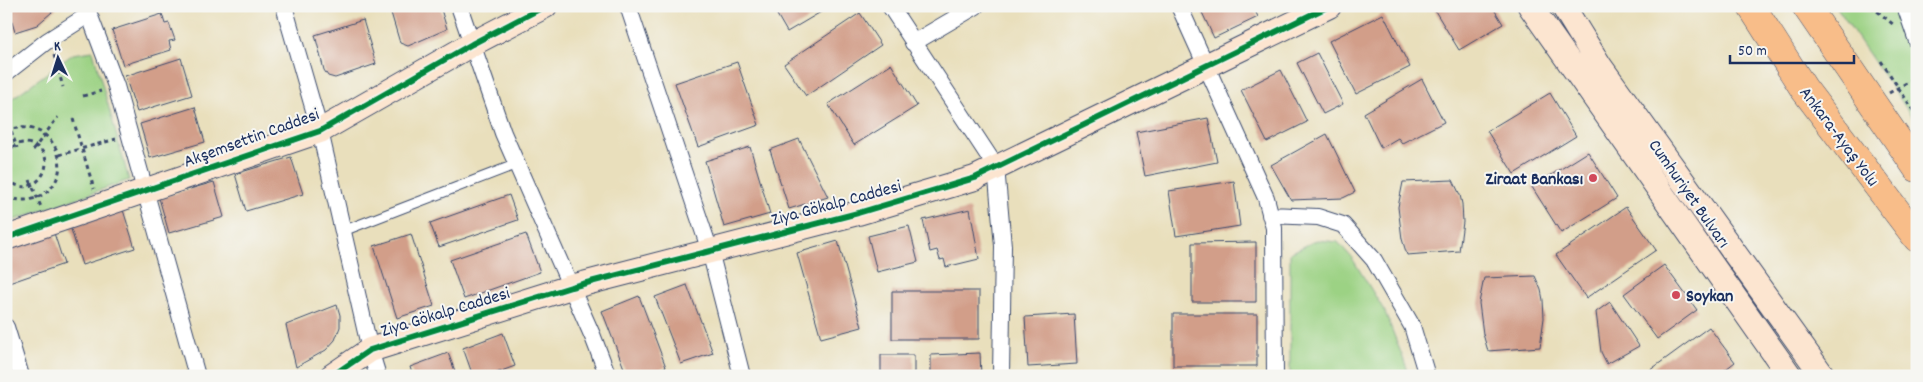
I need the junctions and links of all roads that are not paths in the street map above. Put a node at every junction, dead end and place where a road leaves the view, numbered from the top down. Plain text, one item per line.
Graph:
1 (284, 6) edge
2 (459, 6) edge
3 (545, 6) edge
4 (628, 6) edge
5 (890, 6) edge
6 (976, 6) edge
7 (1179, 6) edge
8 (1329, 6) edge
9 (1530, 6) edge
10 (1563, 6) edge
11 (1751, 6) edge
12 (1806, 6) edge
13 (1905, 6) edge
14 (87, 11) edge
15 (913, 42) junction
16 (1917, 42) edge
17 (472, 44) junction
18 (1206, 64) junction
19 (6, 73) edge
20 (320, 130) junction
21 (517, 164) junction
22 (996, 167) junction
23 (1917, 168) edge
24 (146, 190) junction
25 (1270, 215) junction
26 (343, 231) junction
27 (6, 238) edge
28 (1917, 238) edge
29 (710, 251) junction
30 (571, 287) junction
31 (6, 327) edge
32 (370, 350) junction
33 (21, 376) edge
34 (196, 376) edge
35 (332, 376) edge
36 (378, 376) edge
37 (608, 376) edge
38 (742, 376) edge
39 (1001, 376) edge
40 (1275, 376) edge
41 (1427, 376) edge
42 (1790, 376) edge
43 (1822, 376) edge

1 - 20 street
2 - 17 street
3 - 17 street, Akşemsettin Caddesi
4 - 29 street
5 - 15 street
6 - 15 street
7 - 18 street
8 - 18 street, Ziya Gökalp Caddesi
9 - 42 street, Cumhuriyet Bulvarı
10 - 43 street, Cumhuriyet Bulvarı
11 - 28 highway, Ankara-Ayaş Yolu
12 - 23 highway
13 - 16 street
14 - 19 street
14 - 24 street
15 - 22 street
17 - 20 street, Akşemsettin Caddesi
17 - 21 street
18 - 22 street, Ziya Gökalp Caddesi
18 - 25 street
20 - 24 street, Akşemsettin Caddesi
20 - 26 street
21 - 26 lane
21 - 30 street
22 - 29 street, Ziya Gökalp Caddesi
22 - 39 street
24 - 27 street, Akşemsettin Caddesi
24 - 34 street
25 - 40 street
25 - 41 street
26 - 32 street
29 - 30 street, Ziya Gökalp Caddesi
29 - 38 street
30 - 32 street, Ziya Gökalp Caddesi
30 - 37 street
31 - 33 street
32 - 35 street, Ziya Gökalp Caddesi
32 - 36 street

